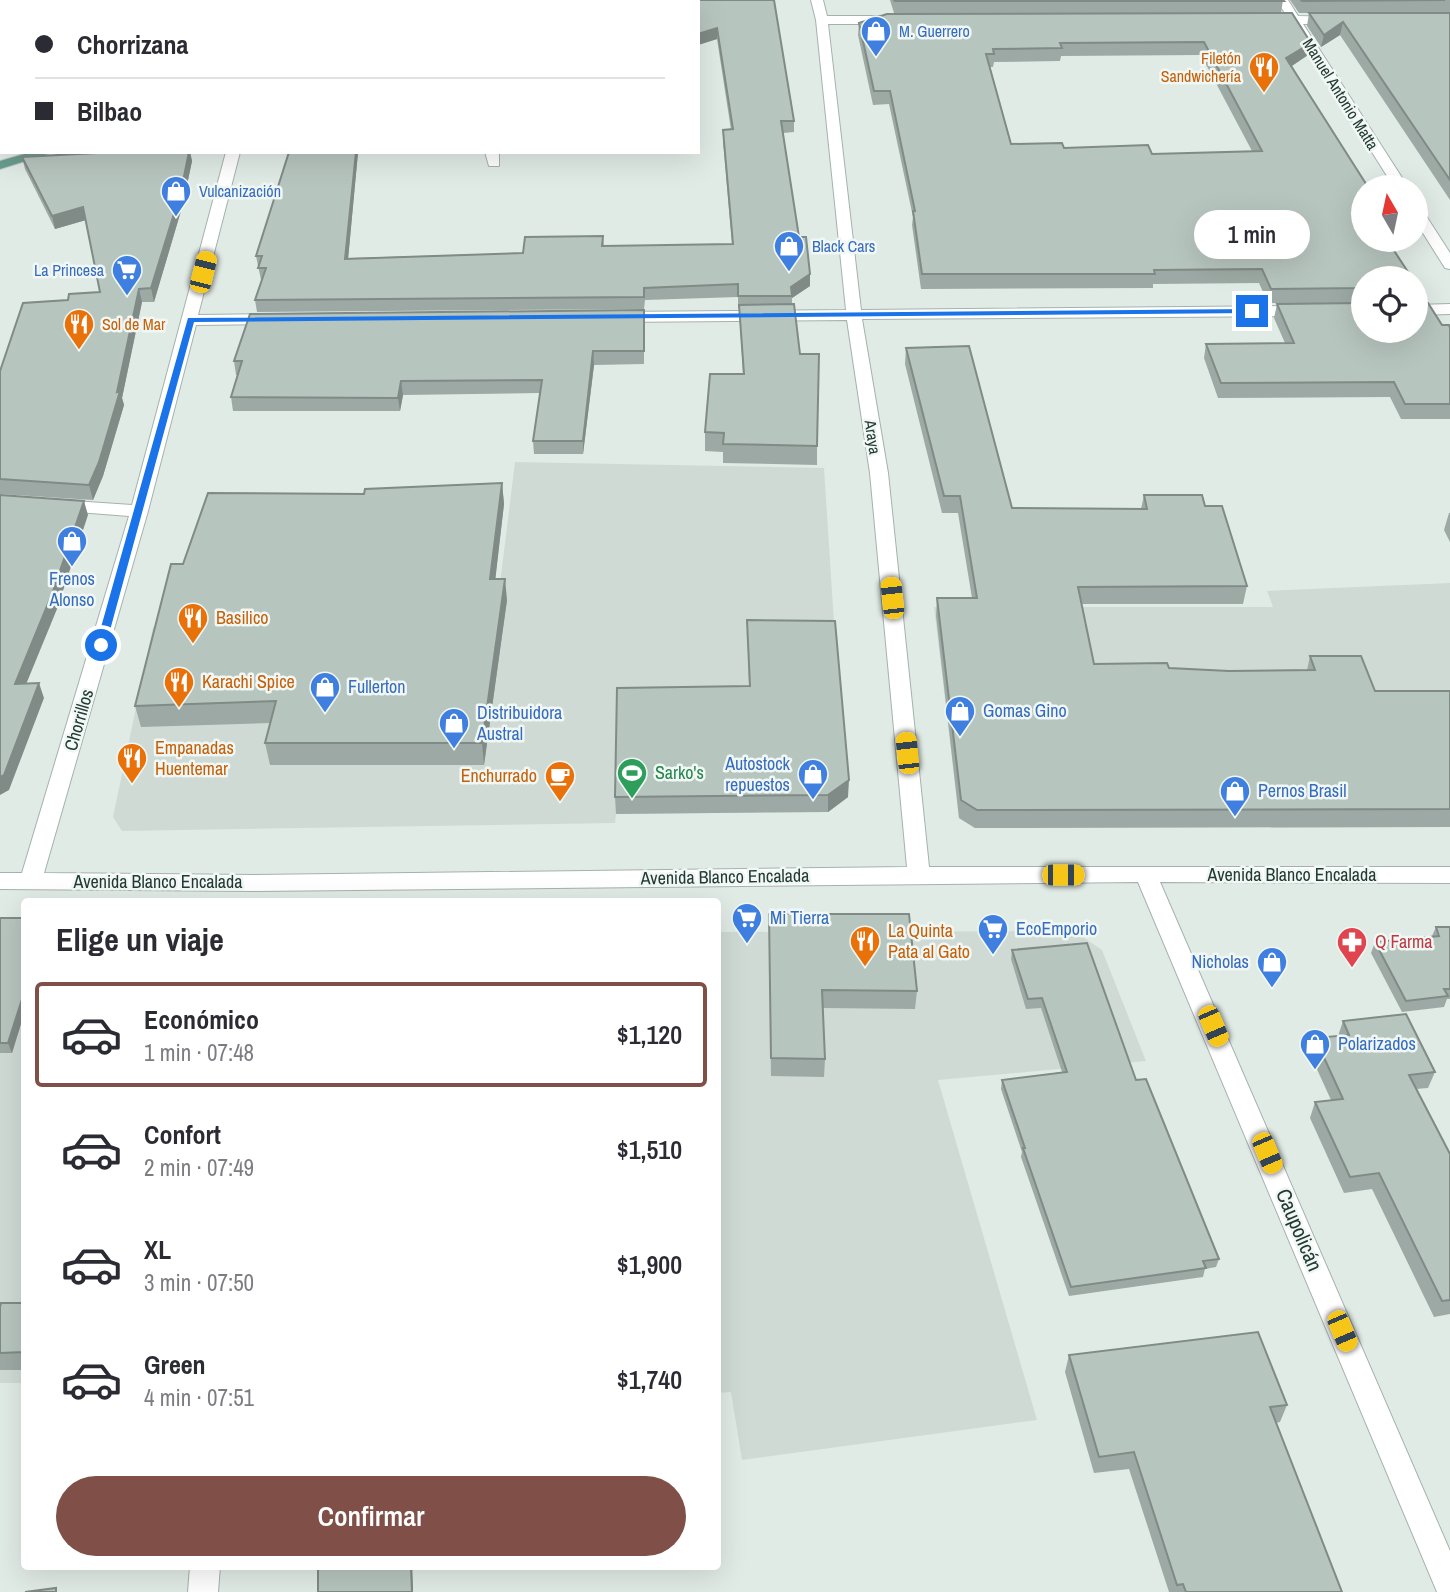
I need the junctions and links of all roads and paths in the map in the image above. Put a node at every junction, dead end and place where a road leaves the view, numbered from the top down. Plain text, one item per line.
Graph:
1 (817, 0) edge
2 (1282, 0) edge
3 (822, 20) junction
4 (905, 20) edge
5 (1251, 20) edge
6 (1294, 20) junction
7 (1353, 20) edge
8 (40, 154) edge
9 (232, 154) edge
10 (1, 165) edge
11 (1393, 175) edge
12 (1428, 230) edge
13 (1450, 264) edge
14 (1450, 309) edge
15 (1322, 310) edge
16 (1428, 310) edge
17 (854, 315) junction
18 (599, 317) edge
19 (293, 319) edge
20 (191, 320) junction
21 (0, 501) edge
22 (139, 511) junction
23 (919, 875) junction
24 (1146, 875) junction
25 (1450, 875) edge
26 (0, 881) edge
27 (31, 881) junction
28 (254, 892) edge
29 (205, 1570) edge
30 (1450, 1586) edge
31 (203, 1592) edge

1 - 3 street, Araya
2 - 6 street, Manuel Antonio Matta
3 - 4 street
3 - 17 street, Araya
5 - 6 street
6 - 7 street
6 - 11 street, Manuel Antonio Matta
8 - 10 main road
9 - 20 street, Chorrillos
12 - 13 street
14 - 16 street
15 - 17 street
17 - 18 street
17 - 23 street, Araya
19 - 20 street
20 - 22 street, Chorrillos
21 - 22 street
22 - 27 street, Chorrillos
23 - 24 street, Avenida Blanco Encalada
23 - 28 street, Avenida Blanco Encalada
24 - 25 street, Avenida Blanco Encalada
24 - 30 street, Caupolicán
26 - 27 street, Avenida Blanco Encalada
27 - 28 street, Avenida Blanco Encalada
29 - 31 street

